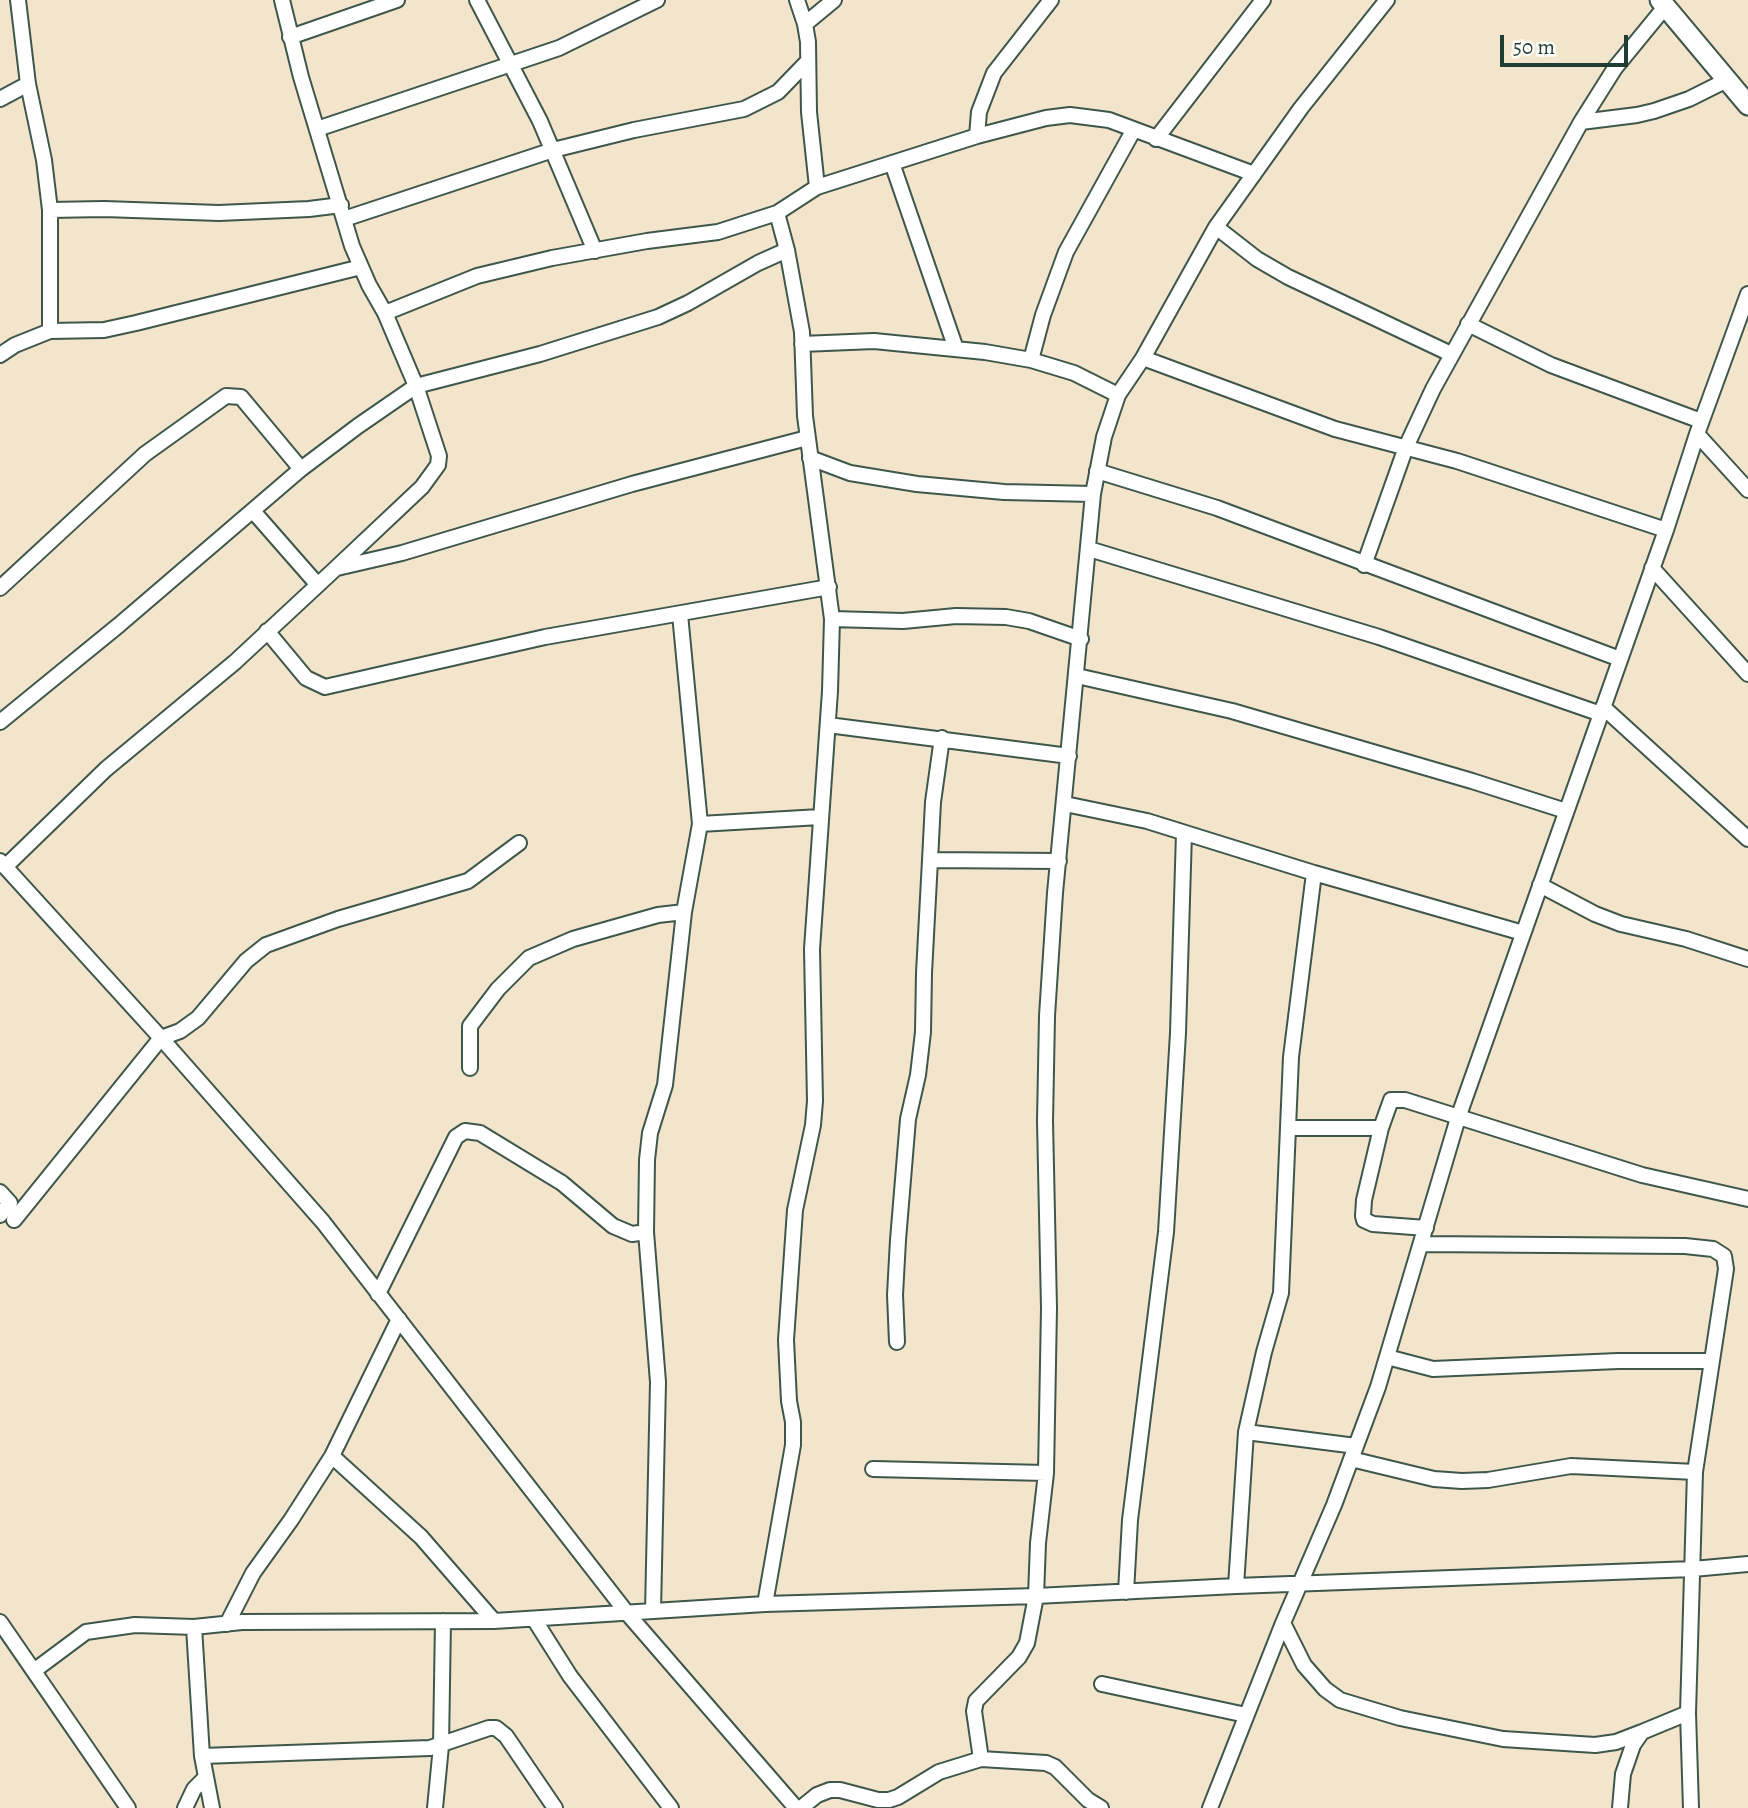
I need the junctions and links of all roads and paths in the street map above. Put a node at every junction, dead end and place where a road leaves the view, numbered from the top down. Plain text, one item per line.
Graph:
1 (18, 0) edge
2 (282, 0) edge
3 (397, 0) edge
4 (477, 0) edge
5 (657, 0) edge
6 (797, 0) edge
7 (834, 0) edge
8 (1051, 0) edge
9 (1264, 0) edge
10 (1387, 0) edge
11 (1663, 3) edge
12 (805, 24) junction
13 (290, 37) junction
14 (808, 61) junction
15 (510, 65) junction
16 (1727, 80) junction
17 (28, 84) junction
18 (0, 99) edge
19 (1748, 105) edge
20 (1581, 122) junction
21 (317, 129) junction
22 (1133, 131) junction
23 (977, 136) junction
24 (1156, 139) junction
25 (552, 150) junction
26 (892, 163) junction
27 (1254, 174) junction
28 (817, 187) junction
29 (50, 210) junction
30 (342, 212) junction
31 (777, 214) junction
32 (1216, 227) junction
33 (595, 250) junction
34 (787, 250) junction
35 (361, 267) junction
36 (1748, 295) edge
37 (385, 313) junction
38 (1468, 324) junction
39 (50, 331) junction
40 (0, 341) edge
41 (802, 344) junction
42 (15, 345) junction
43 (956, 349) junction
44 (1451, 354) junction
45 (0, 355) edge
46 (1143, 358) junction
47 (1031, 360) junction
48 (416, 386) junction
49 (1118, 395) junction
50 (1699, 428) junction
51 (807, 438) junction
52 (1406, 447) junction
53 (810, 458) junction
54 (301, 469) junction
55 (1097, 471) junction
56 (1748, 490) edge
57 (1093, 494) junction
58 (253, 511) junction
59 (1665, 530) junction
60 (1089, 549) junction
61 (1363, 565) junction
62 (1652, 568) junction
63 (335, 569) junction
64 (317, 584) junction
65 (829, 587) junction
66 (0, 588) edge
67 (680, 614) junction
68 (832, 619) junction
69 (267, 631) junction
70 (1081, 639) junction
71 (1620, 659) junction
72 (1748, 674) edge
73 (1077, 676) junction
74 (1602, 711) junction
75 (0, 722) edge
76 (828, 724) junction
77 (942, 738) junction
78 (1069, 756) junction
79 (1065, 804) junction
80 (1566, 811) junction
81 (820, 817) junction
82 (700, 824) junction
83 (1184, 834) junction
84 (1748, 839) edge
85 (519, 843) dead end
86 (930, 860) junction
87 (1059, 861) junction
88 (3, 864) edge
89 (1314, 873) junction
90 (1540, 885) junction
91 (684, 912) junction
92 (1523, 933) junction
93 (1748, 959) edge
94 (162, 1038) junction
95 (470, 1068) dead end
96 (1458, 1118) junction
97 (1289, 1128) junction
98 (1381, 1128) junction
99 (0, 1192) edge
100 (1748, 1199) edge
101 (0, 1215) edge
102 (15, 1220) dead end
103 (1426, 1228) junction
104 (646, 1232) junction
105 (1421, 1244) junction
106 (378, 1294) junction
107 (399, 1318) junction
108 (897, 1342) dead end
109 (1387, 1357) junction
110 (1712, 1361) junction
111 (1246, 1432) junction
112 (1353, 1453) junction
113 (332, 1456) junction
114 (873, 1469) dead end
115 (1695, 1472) junction
116 (1046, 1473) junction
117 (1748, 1564) edge
118 (1693, 1569) junction
119 (1301, 1584) junction
120 (1236, 1586) junction
121 (1126, 1592) junction
122 (1036, 1595) junction
123 (765, 1604) junction
124 (653, 1611) junction
125 (627, 1613) junction
126 (534, 1619) junction
127 (443, 1621) junction
128 (494, 1621) junction
129 (0, 1622) edge
130 (1283, 1623) junction
131 (227, 1624) junction
132 (194, 1627) junction
133 (35, 1670) junction
134 (1102, 1684) dead end
135 (1688, 1713) junction
136 (1246, 1715) junction
137 (1642, 1732) junction
138 (441, 1746) junction
139 (202, 1756) junction
140 (981, 1759) junction
141 (206, 1777) junction
142 (128, 1808) edge
143 (185, 1808) edge
144 (212, 1808) edge
145 (435, 1808) edge
146 (555, 1808) edge
147 (671, 1808) edge
148 (798, 1808) edge
149 (1101, 1808) edge
150 (1210, 1808) edge
151 (1620, 1808) edge
152 (1690, 1808) edge

1 - 17 street
2 - 13 street
3 - 13 street
4 - 15 street
5 - 15 street
6 - 12 street
7 - 12 street
8 - 23 street
9 - 24 street
10 - 27 street
11 - 16 street
11 - 20 street
12 - 14 street
13 - 21 street
14 - 25 street
14 - 28 street
15 - 21 street
15 - 25 street
16 - 19 street
16 - 20 street
17 - 18 street
17 - 29 street
20 - 38 street
21 - 30 street
22 - 23 street
22 - 24 street
22 - 47 street
23 - 26 street
24 - 27 street
25 - 30 street
25 - 33 street
26 - 28 street
26 - 43 street
27 - 32 street
28 - 31 street
29 - 30 street
29 - 39 street
30 - 35 street
31 - 33 street
31 - 34 street
32 - 44 street
32 - 46 street
33 - 37 street
34 - 41 street
34 - 48 street
35 - 37 street
35 - 39 street
36 - 50 street
37 - 48 street
38 - 44 street
38 - 50 street
39 - 42 street
40 - 42 street
41 - 43 street
41 - 51 street
42 - 45 street
43 - 47 street
44 - 52 street
46 - 49 street
46 - 52 street
47 - 49 street
48 - 54 street
48 - 63 street
49 - 55 street
50 - 56 street
50 - 59 street
51 - 53 street
51 - 63 street
52 - 59 street
52 - 61 street
53 - 57 street
53 - 65 street
54 - 58 street
54 - 66 street
55 - 57 street
55 - 61 street
57 - 60 street
58 - 64 street
58 - 75 street
59 - 62 street
60 - 70 street
60 - 74 street
61 - 71 street
62 - 71 street
62 - 72 street
63 - 64 street
64 - 69 street
65 - 67 street
65 - 68 street
67 - 69 street
67 - 82 street
68 - 70 street
68 - 76 street
69 - 88 street
70 - 73 street
71 - 74 street
73 - 78 street
73 - 80 street
74 - 80 street
74 - 84 street
76 - 77 street
76 - 81 street
77 - 78 street
77 - 86 street
78 - 79 street
79 - 83 street
79 - 87 street
80 - 90 street
81 - 82 street
81 - 123 street
82 - 91 street
83 - 89 street
83 - 121 street
85 - 94 street
86 - 87 street
86 - 108 street
87 - 116 street
88 - 94 street
89 - 92 street
89 - 97 street
90 - 92 street
90 - 93 street
91 - 95 street
91 - 104 street
92 - 96 street
94 - 102 street
94 - 106 street
96 - 98 street
96 - 100 street
96 - 103 street
97 - 98 street
97 - 111 street
98 - 103 street
99 - 101 street
103 - 105 street
104 - 106 street
104 - 124 street
105 - 109 street
105 - 110 street
106 - 107 street
107 - 113 street
107 - 125 street
109 - 110 street
109 - 112 street
110 - 115 street
111 - 112 street
111 - 120 street
112 - 115 street
112 - 119 street
113 - 128 street
113 - 131 street
114 - 116 street
115 - 118 street
116 - 122 street
117 - 118 street
118 - 119 street
118 - 135 street
119 - 120 street
119 - 130 street
120 - 121 street
121 - 122 street
122 - 123 street
122 - 140 street
123 - 124 street
124 - 125 street
125 - 126 street
125 - 148 street
126 - 128 street
126 - 147 street
127 - 128 street
127 - 131 street
127 - 138 street
129 - 133 street
130 - 136 street
130 - 137 street
131 - 132 street
132 - 133 street
132 - 139 street
133 - 142 street
134 - 136 street
135 - 137 street
135 - 152 street
136 - 150 street
137 - 151 street
138 - 139 street
138 - 145 street
138 - 146 street
139 - 141 street
140 - 148 street
140 - 149 street
141 - 143 street
141 - 144 street

